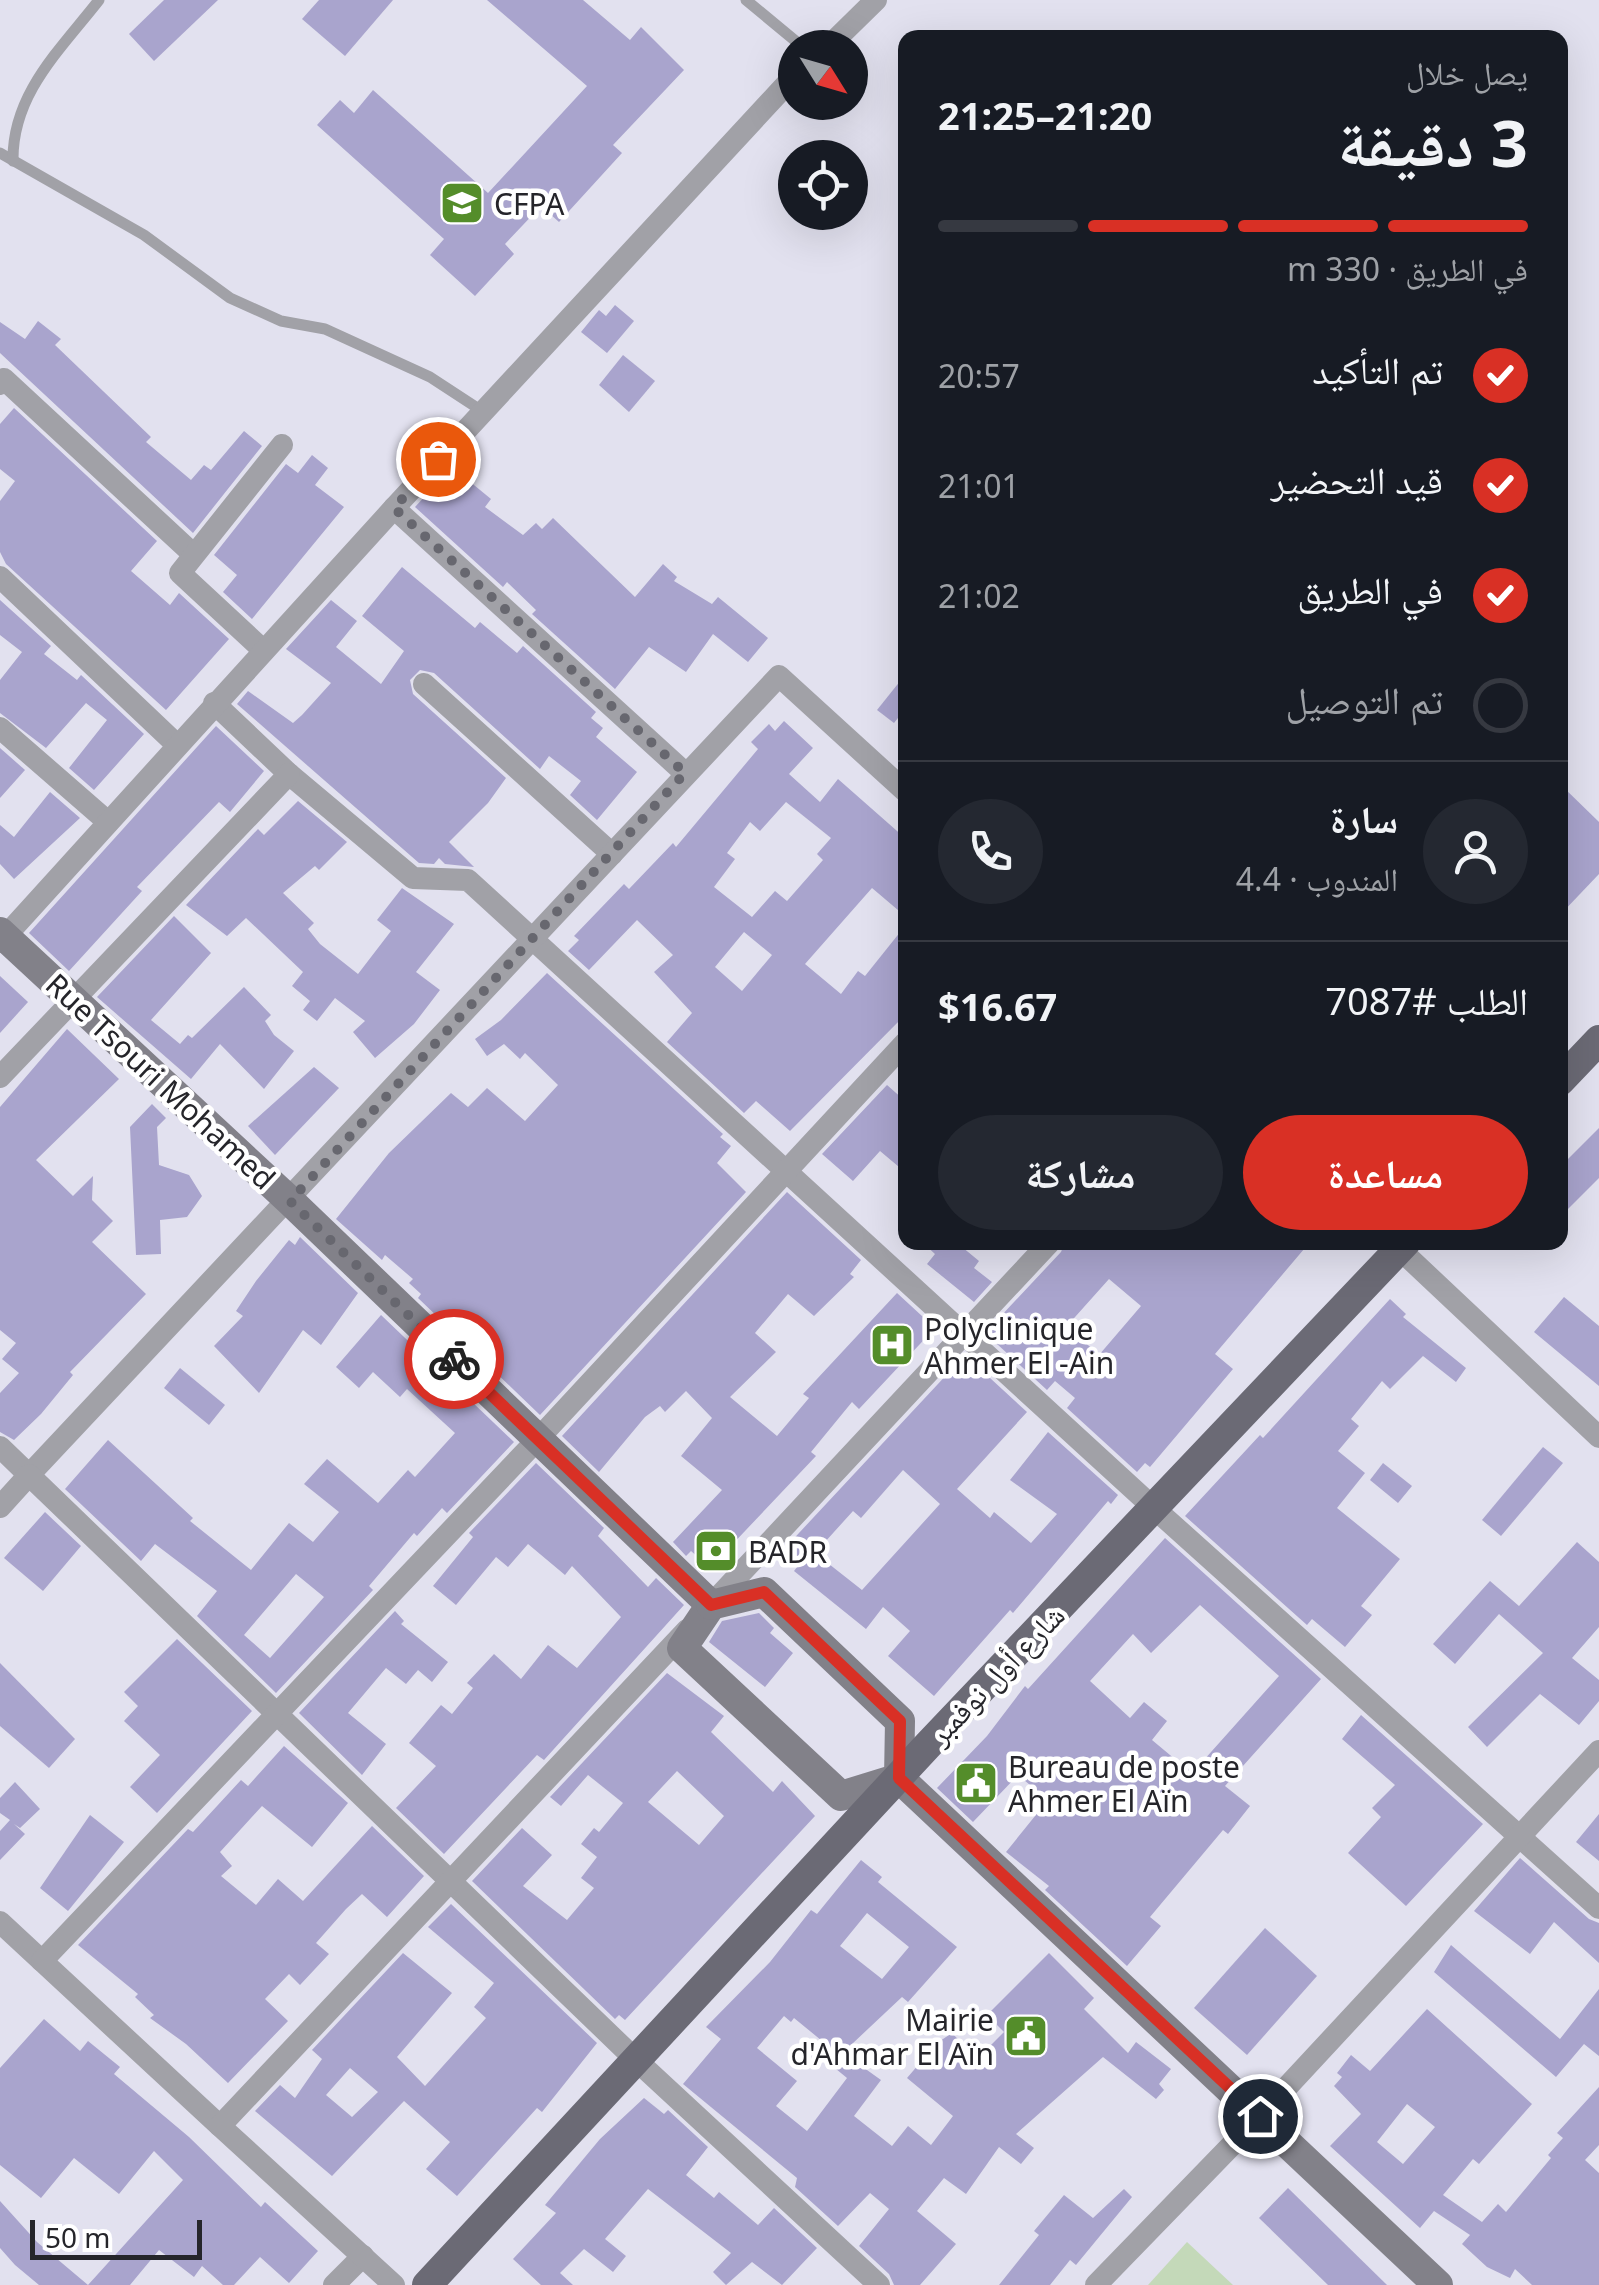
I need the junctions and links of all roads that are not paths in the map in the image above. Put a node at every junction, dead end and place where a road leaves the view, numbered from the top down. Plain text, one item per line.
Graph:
1 (99, 0) edge
2 (746, 0) edge
3 (876, 0) edge
4 (782, 30) edge
5 (845, 30) edge
6 (778, 93) edge
7 (0, 153) edge
8 (13, 161) junction
9 (0, 384) edge
10 (482, 411) junction
11 (282, 445) dead end
12 (394, 508) junction
13 (193, 554) junction
14 (2, 582) edge
15 (263, 650) junction
16 (424, 684) dead end
17 (214, 703) junction
18 (0, 728) edge
19 (176, 744) junction
20 (685, 773) junction
21 (289, 774) junction
22 (898, 785) edge
23 (108, 822) junction
24 (612, 854) junction
25 (2, 937) edge
26 (535, 938) junction
27 (72, 999) junction
28 (1599, 1040) edge
29 (898, 1051) edge
30 (1568, 1073) edge
31 (0, 1077) edge
32 (787, 1170) junction
33 (290, 1201) junction
34 (1043, 1250) edge
35 (1394, 1250) edge
36 (1404, 1250) edge
37 (964, 1334) junction
38 (1599, 1437) edge
39 (538, 1440) junction
40 (0, 1447) edge
41 (29, 1476) junction
42 (0, 1507) edge
43 (1155, 1509) junction
44 (711, 1605) junction
45 (273, 1713) junction
46 (1599, 1751) edge
47 (899, 1778) junction
48 (1521, 1835) junction
49 (454, 1880) junction
50 (1599, 1908) edge
51 (0, 1922) edge
52 (42, 1961) junction
53 (637, 2061) junction
54 (1260, 2116) junction
55 (220, 2126) junction
56 (362, 2256) junction
57 (334, 2285) edge
58 (394, 2285) edge
59 (427, 2285) edge
60 (879, 2285) edge
61 (1096, 2285) edge
62 (1438, 2285) edge

1 - 8 lane
2 - 4 lane
3 - 5 street
6 - 10 street
7 - 8 lane
8 - 10 lane
9 - 13 street
10 - 12 street
11 - 13 street
12 - 15 street
12 - 20 street
13 - 15 street
14 - 19 street
15 - 17 street
16 - 24 street
17 - 19 street
17 - 21 street
18 - 23 street
19 - 23 street
20 - 22 street
20 - 24 street
21 - 26 street
21 - 27 street
23 - 25 street
24 - 26 street
25 - 27 street, Rue Tsouri Mohamed
26 - 32 street
26 - 33 street
27 - 31 street
27 - 33 street, Rue Tsouri Mohamed
28 - 30 main road
29 - 32 street
32 - 37 street
32 - 39 street
33 - 39 street, Rue Tsouri Mohamed
33 - 41 street
34 - 37 street
35 - 43 main road, شارع أول نوفمبر
36 - 38 street
37 - 43 street
37 - 44 street
39 - 44 street, Rue Tsouri Mohamed
39 - 45 street
40 - 41 street
41 - 42 street
41 - 45 street
43 - 47 main road, شارع أول نوفمبر
43 - 48 street
44 - 47 street
44 - 47 street
44 - 49 street
45 - 49 street
45 - 52 street
46 - 48 street
47 - 53 main road, شارع أول نوفمبر
47 - 54 street
48 - 50 street
48 - 54 street
49 - 53 street
49 - 55 street
51 - 52 street
52 - 55 street
53 - 59 main road, شارع أول نوفمبر
53 - 60 street
54 - 61 street
54 - 62 street
55 - 56 street
56 - 57 street
56 - 58 street

